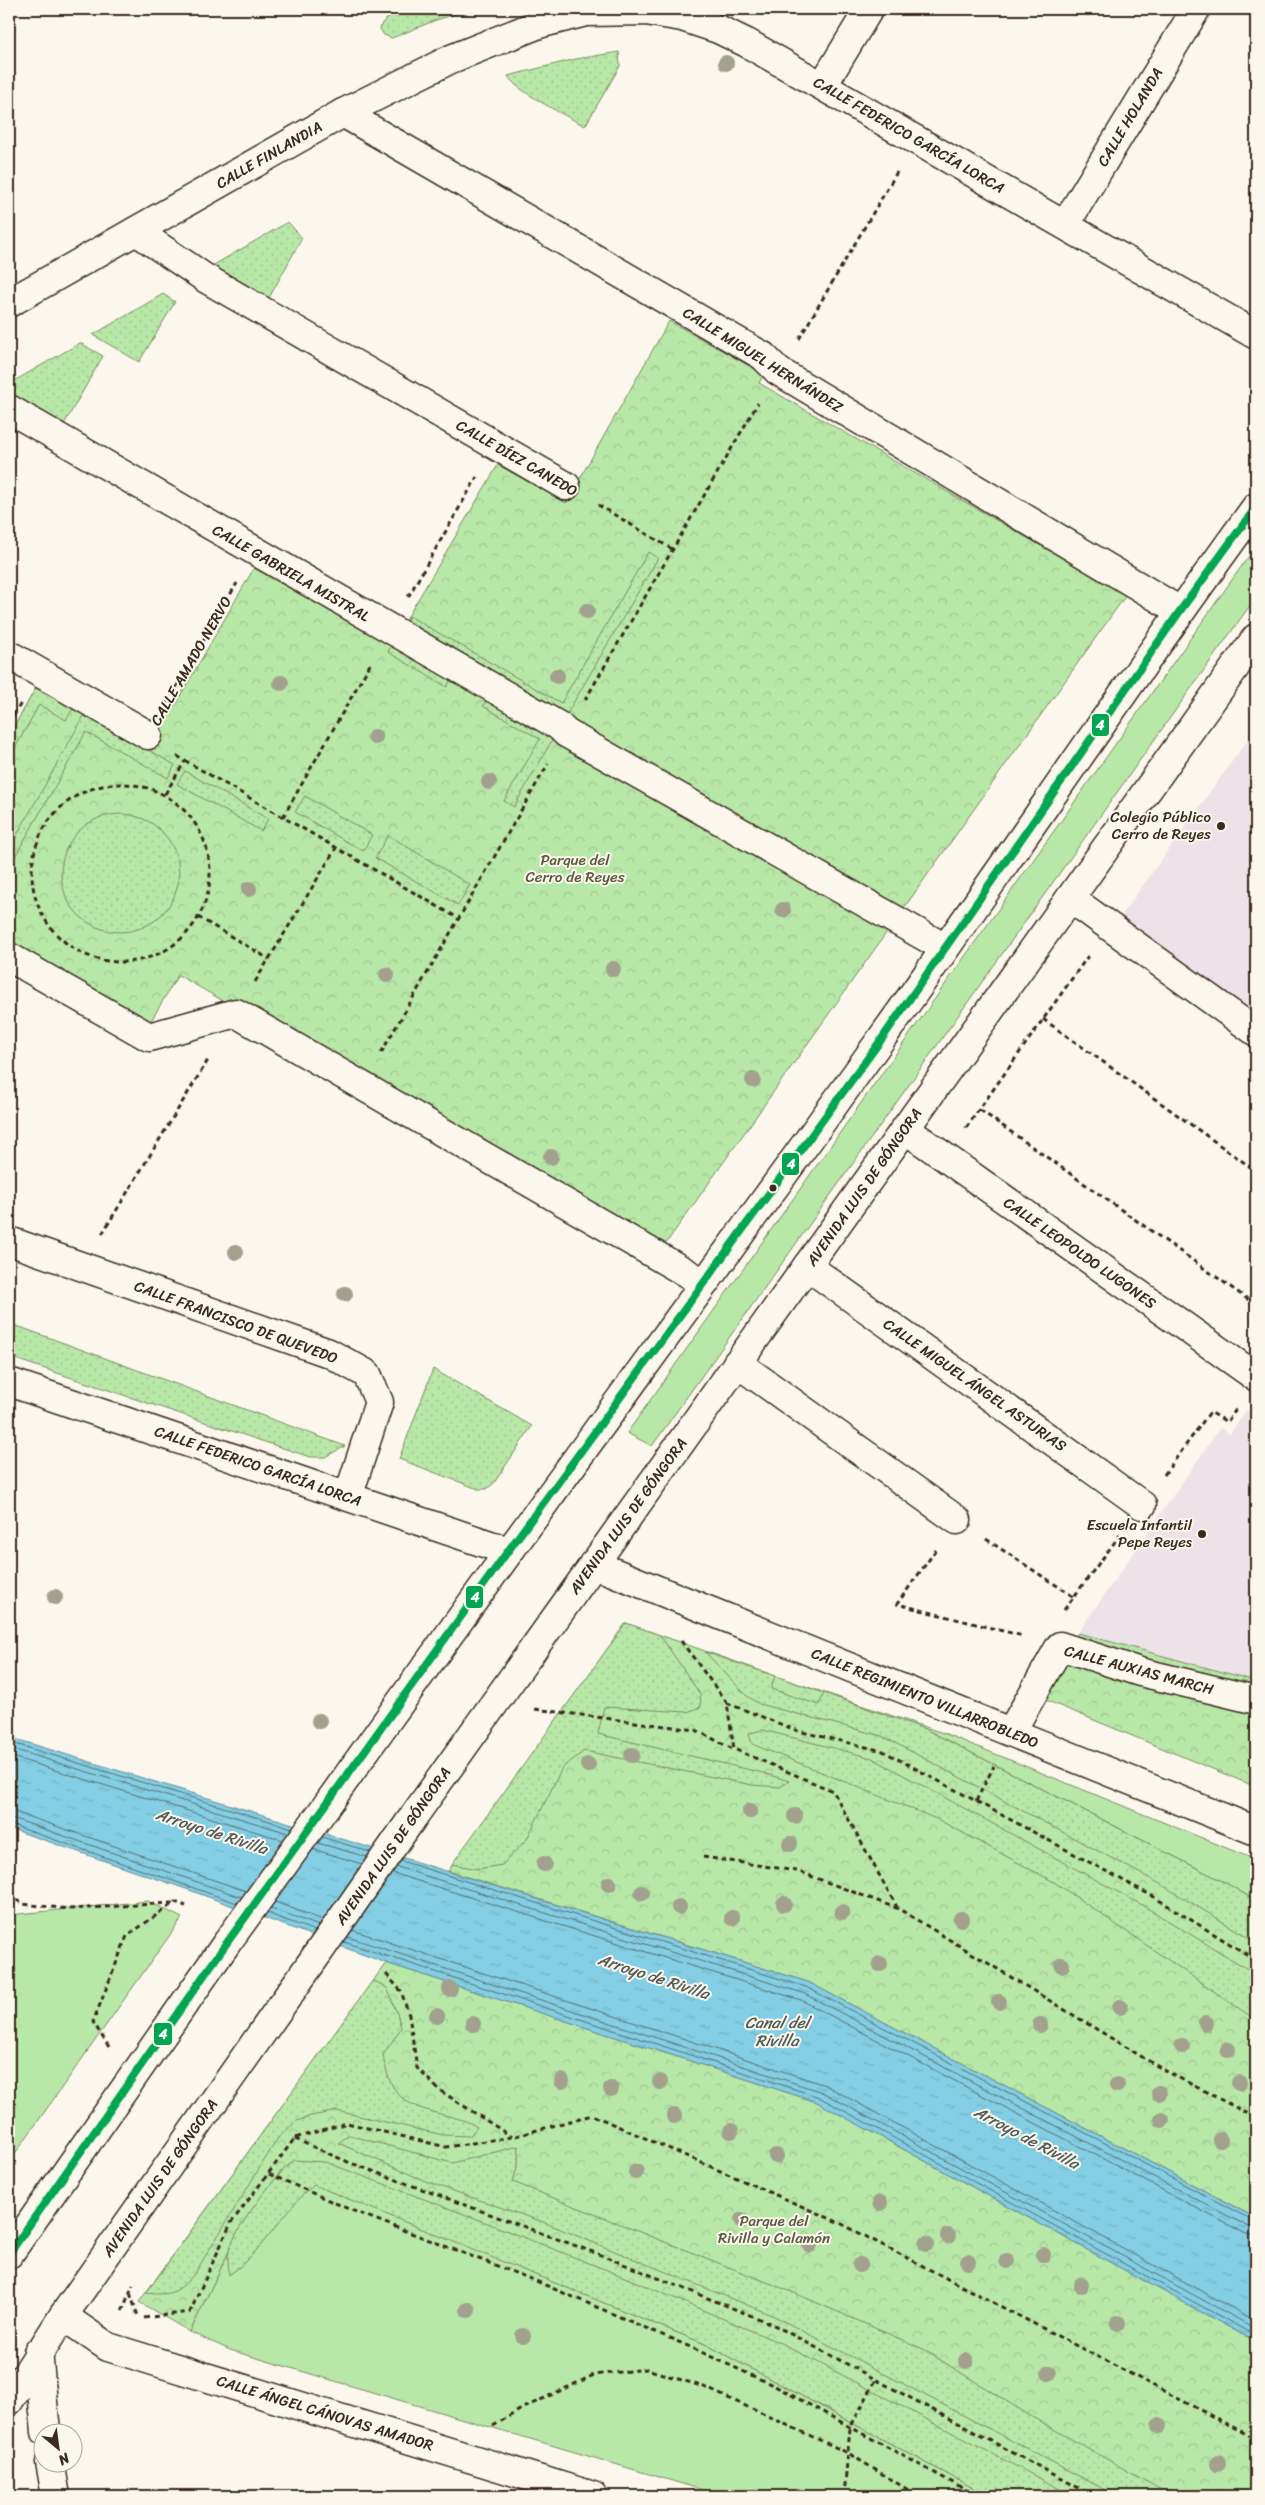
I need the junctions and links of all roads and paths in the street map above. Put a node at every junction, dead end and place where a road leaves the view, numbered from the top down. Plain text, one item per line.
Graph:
1 (697, 9) edge
2 (869, 9) edge
3 (1196, 9) edge
4 (535, 16) edge
5 (718, 29) junction
6 (823, 85) junction
7 (343, 113) junction
8 (916, 140) junction
9 (1065, 225) junction
10 (136, 231) junction
11 (9, 304) edge
12 (1256, 335) edge
13 (797, 343) dead end
14 (762, 395) dead end
15 (9, 409) edge
16 (495, 445) junction
17 (566, 486) joint
18 (1256, 508) edge
19 (672, 549) junction
20 (254, 552) junction
21 (1180, 611) junction
22 (390, 630) junction
23 (1256, 638) edge
24 (9, 655) edge
25 (566, 733) junction
26 (148, 735) junction
27 (185, 760) junction
28 (165, 794) junction
29 (283, 817) junction
30 (1070, 898) junction
31 (198, 917) junction
32 (458, 918) junction
33 (1109, 927) junction
34 (945, 948) junction
35 (9, 958) edge
36 (269, 959) dead end
37 (1043, 1020) junction
38 (1256, 1032) edge
39 (362, 1086) junction
40 (980, 1110) junction
41 (905, 1129) junction
42 (945, 1158) junction
43 (1256, 1171) edge
44 (9, 1241) edge
45 (807, 1266) junction
46 (704, 1282) junction
47 (1256, 1305) edge
48 (737, 1363) junction
49 (1256, 1377) edge
50 (9, 1382) edge
51 (348, 1497) junction
52 (1142, 1505) dead end
53 (957, 1520) junction
54 (508, 1551) junction
55 (594, 1564) junction
56 (1074, 1597) dead end
57 (675, 1633) dead end
58 (1060, 1646) junction
59 (1256, 1700) edge
60 (727, 1703) junction
61 (494, 1704) junction
62 (1011, 1732) junction
63 (734, 1749) junction
64 (1256, 1831) edge
65 (703, 1857) dead end
66 (9, 1895) edge
67 (175, 1902) junction
68 (186, 1906) dead end
69 (899, 1909) junction
70 (1256, 1960) edge
71 (386, 1974) dead end
72 (112, 2052) dead end
73 (1256, 2118) edge
74 (512, 2137) junction
75 (295, 2138) junction
76 (269, 2174) junction
77 (9, 2254) edge
78 (130, 2293) dead end
79 (63, 2316) junction
80 (38, 2352) junction
81 (876, 2380) junction
82 (9, 2401) edge
83 (45, 2422) edge
84 (850, 2428) junction
85 (1256, 2439) edge
86 (848, 2453) junction
87 (457, 2454) junction
88 (52, 2472) edge
89 (56, 2496) edge
90 (593, 2496) edge
91 (844, 2496) edge
92 (918, 2496) edge
93 (977, 2496) edge
94 (1094, 2496) edge

1 - 5 street
2 - 6 street
3 - 9 street, CALLE HOLANDA
4 - 5 street, CALLE FEDERICO GARCÍA LORCA
4 - 7 street, CALLE FINLANDIA
5 - 6 street, CALLE FEDERICO GARCÍA LORCA
6 - 8 street, CALLE FEDERICO GARCÍA LORCA
7 - 10 street, CALLE FINLANDIA
7 - 21 street, CALLE MIGUEL HERNÁNDEZ
8 - 9 street, CALLE FEDERICO GARCÍA LORCA
8 - 13 path
9 - 12 street, CALLE FEDERICO GARCÍA LORCA
10 - 11 street, CALLE FINLANDIA
10 - 16 street, CALLE DÍEZ CANEDO
14 - 19 path
15 - 20 street, CALLE GABRIELA MISTRAL
16 - 17 street, CALLE DÍEZ CANEDO
16 - 22 path
17 - 19 path, CALLE DÍEZ CANEDO
18 - 21 street
19 - 25 path
20 - 22 street, CALLE GABRIELA MISTRAL
20 - 26 path, CALLE AMADO NERVO
21 - 34 street
22 - 25 street, CALLE GABRIELA MISTRAL
22 - 29 path
23 - 30 street, AVENIDA LUIS DE GÓNGORA
24 - 26 street, CALLE AMADO NERVO
25 - 32 path
25 - 34 street, CALLE GABRIELA MISTRAL
26 - 27 path
27 - 28 path
27 - 29 path
28 - 31 path
28 - 31 path
29 - 32 path
30 - 33 street
30 - 41 street, AVENIDA LUIS DE GÓNGORA
31 - 36 path
32 - 39 path
33 - 37 path
33 - 38 street
34 - 46 street
35 - 39 street
37 - 40 path
37 - 43 path
39 - 46 street
40 - 42 path
40 - 47 path
41 - 42 street, CALLE LEOPOLDO LUGONES
41 - 45 street, AVENIDA LUIS DE GÓNGORA
42 - 49 street, CALLE LEOPOLDO LUGONES
44 - 51 street, CALLE FRANCISCO DE QUEVEDO
45 - 48 street, AVENIDA LUIS DE GÓNGORA
45 - 52 street, CALLE MIGUEL ÁNGEL ASTURIAS
46 - 54 street
48 - 53 street
48 - 55 street, AVENIDA LUIS DE GÓNGORA
50 - 51 street, CALLE FEDERICO GARCÍA LORCA
51 - 54 street, CALLE FEDERICO GARCÍA LORCA
53 - 56 path
53 - 58 path
54 - 77 street, bridge
55 - 61 street, AVENIDA LUIS DE GÓNGORA
55 - 62 street, CALLE REGIMIENTO VILLARROBLEDO
57 - 60 path
58 - 59 street, CALLE AUXIAS MARCH
58 - 62 street, CALLE AUXIAS MARCH
60 - 63 path
60 - 70 path
61 - 63 path
61 - 79 street, AVENIDA LUIS DE GÓNGORA, bridge
62 - 64 street, CALLE REGIMIENTO VILLARROBLEDO
63 - 69 path
65 - 69 path
66 - 67 path
67 - 68 path
67 - 72 path
69 - 73 path
71 - 74 path
74 - 75 path
74 - 85 path
75 - 76 path
75 - 81 path
76 - 78 path
76 - 84 path
79 - 80 street, AVENIDA LUIS DE GÓNGORA
79 - 87 street, CALLE ÁNGEL CÁNOVAS AMADOR
80 - 82 street, AVENIDA LUIS DE GÓNGORA
80 - 83 street
81 - 84 path
81 - 94 path
84 - 86 path
84 - 93 path
86 - 87 path
86 - 91 path
86 - 92 path
87 - 90 street, CALLE ÁNGEL CÁNOVAS AMADOR
88 - 89 street

